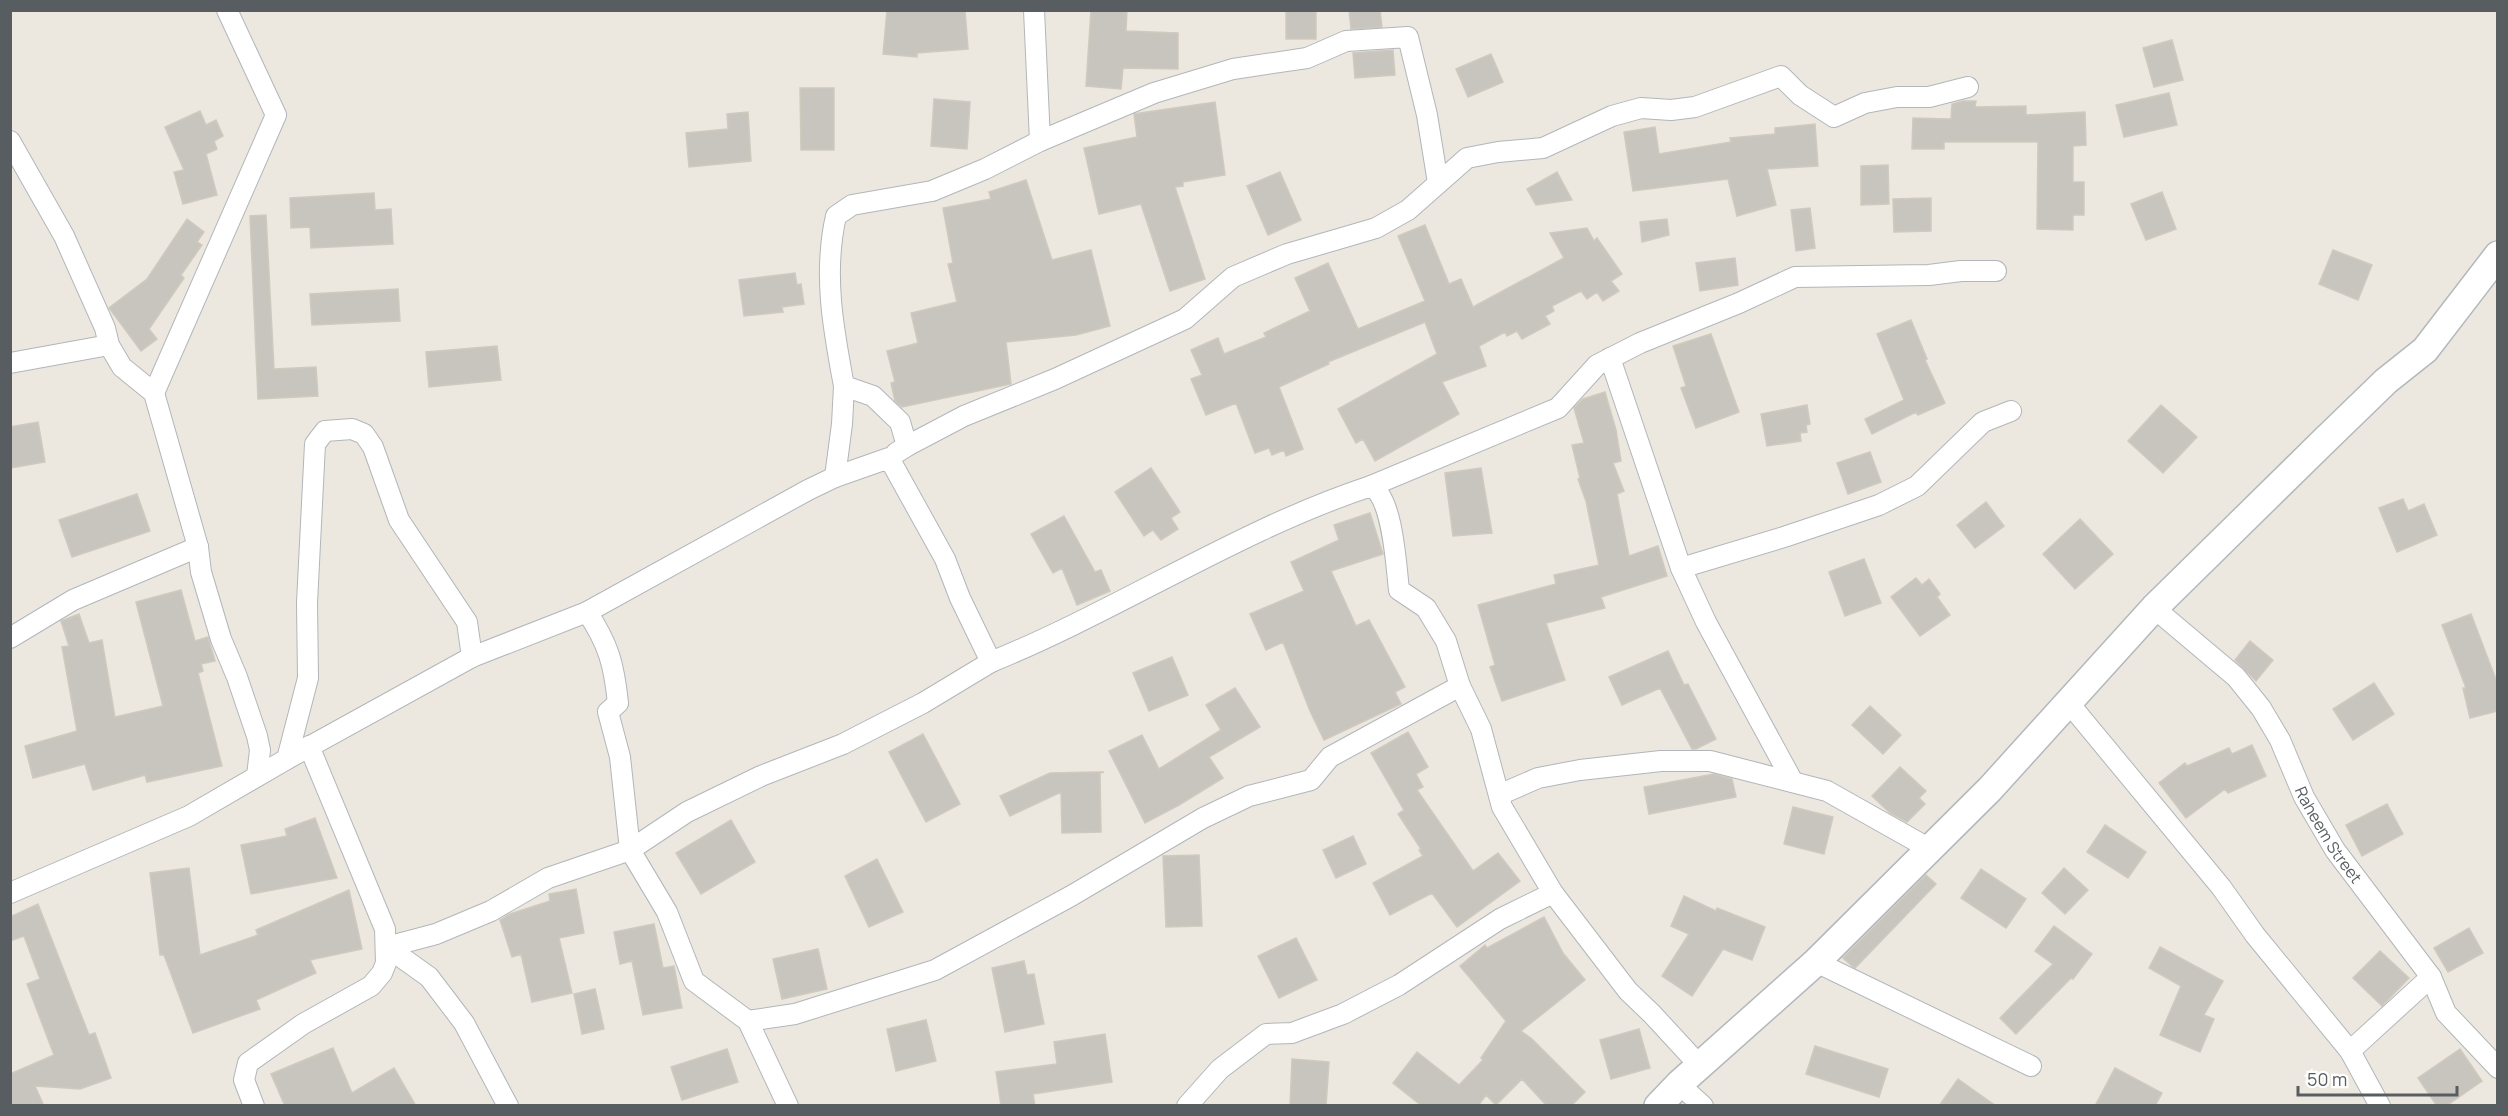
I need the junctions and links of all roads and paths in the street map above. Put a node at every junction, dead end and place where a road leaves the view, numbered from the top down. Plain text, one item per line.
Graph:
1 (227, 10) edge
2 (1034, 10) edge
3 (1968, 87) dead end
4 (10, 141) edge
5 (1040, 141) junction
6 (1438, 183) junction
7 (2498, 255) edge
8 (1996, 271) dead end
9 (109, 345) junction
10 (1610, 358) junction
11 (10, 363) edge
12 (844, 386) junction
13 (154, 393) junction
14 (2011, 411) dead end
15 (907, 446) junction
16 (889, 458) junction
17 (835, 477) junction
18 (1371, 486) junction
19 (198, 547) junction
20 (1681, 568) junction
21 (2154, 608) junction
22 (587, 612) junction
23 (10, 638) edge
24 (472, 657) junction
25 (991, 662) junction
26 (1461, 686) junction
27 (2068, 702) junction
28 (309, 746) junction
29 (287, 759) junction
30 (257, 776) junction
31 (1793, 782) junction
32 (1499, 795) junction
33 (1930, 849) junction
34 (630, 850) junction
35 (10, 893) edge
36 (1553, 893) junction
37 (387, 947) junction
38 (1816, 962) junction
39 (2431, 977) junction
40 (748, 1021) junction
41 (2350, 1050) junction
42 (1700, 1066) junction
43 (2031, 1066) dead end
44 (2498, 1068) edge
45 (1679, 1084) junction
46 (254, 1106) edge
47 (508, 1106) edge
48 (788, 1106) edge
49 (1186, 1106) edge
50 (1658, 1106) edge
51 (1703, 1106) edge
52 (2380, 1106) edge

1 - 13 street
2 - 5 street
3 - 6 street
4 - 9 street
5 - 6 street
5 - 12 street
6 - 15 street
7 - 21 street
8 - 10 street
9 - 11 street
9 - 13 street
10 - 18 street
10 - 20 street
12 - 15 street
12 - 17 street
13 - 19 street
14 - 20 street
15 - 16 street
16 - 17 street
16 - 25 street
17 - 22 street
18 - 25 street
18 - 26 street
19 - 23 street
19 - 30 street
20 - 31 street
21 - 27 street
21 - 39 street, Raheem Street
22 - 24 street
22 - 34 street
24 - 28 street
24 - 29 street
25 - 34 street
26 - 32 street
26 - 40 street
27 - 33 street
27 - 41 street
28 - 29 street
28 - 37 street
29 - 30 street
30 - 35 street
31 - 32 street
31 - 33 street
32 - 36 street
33 - 38 street
34 - 37 street
34 - 40 street
36 - 42 street
36 - 49 street
37 - 46 street
37 - 47 street
38 - 42 street
38 - 43 street
39 - 41 street
39 - 44 street, Raheem Street
40 - 48 street
41 - 52 street
42 - 45 street
45 - 50 street
45 - 51 street

